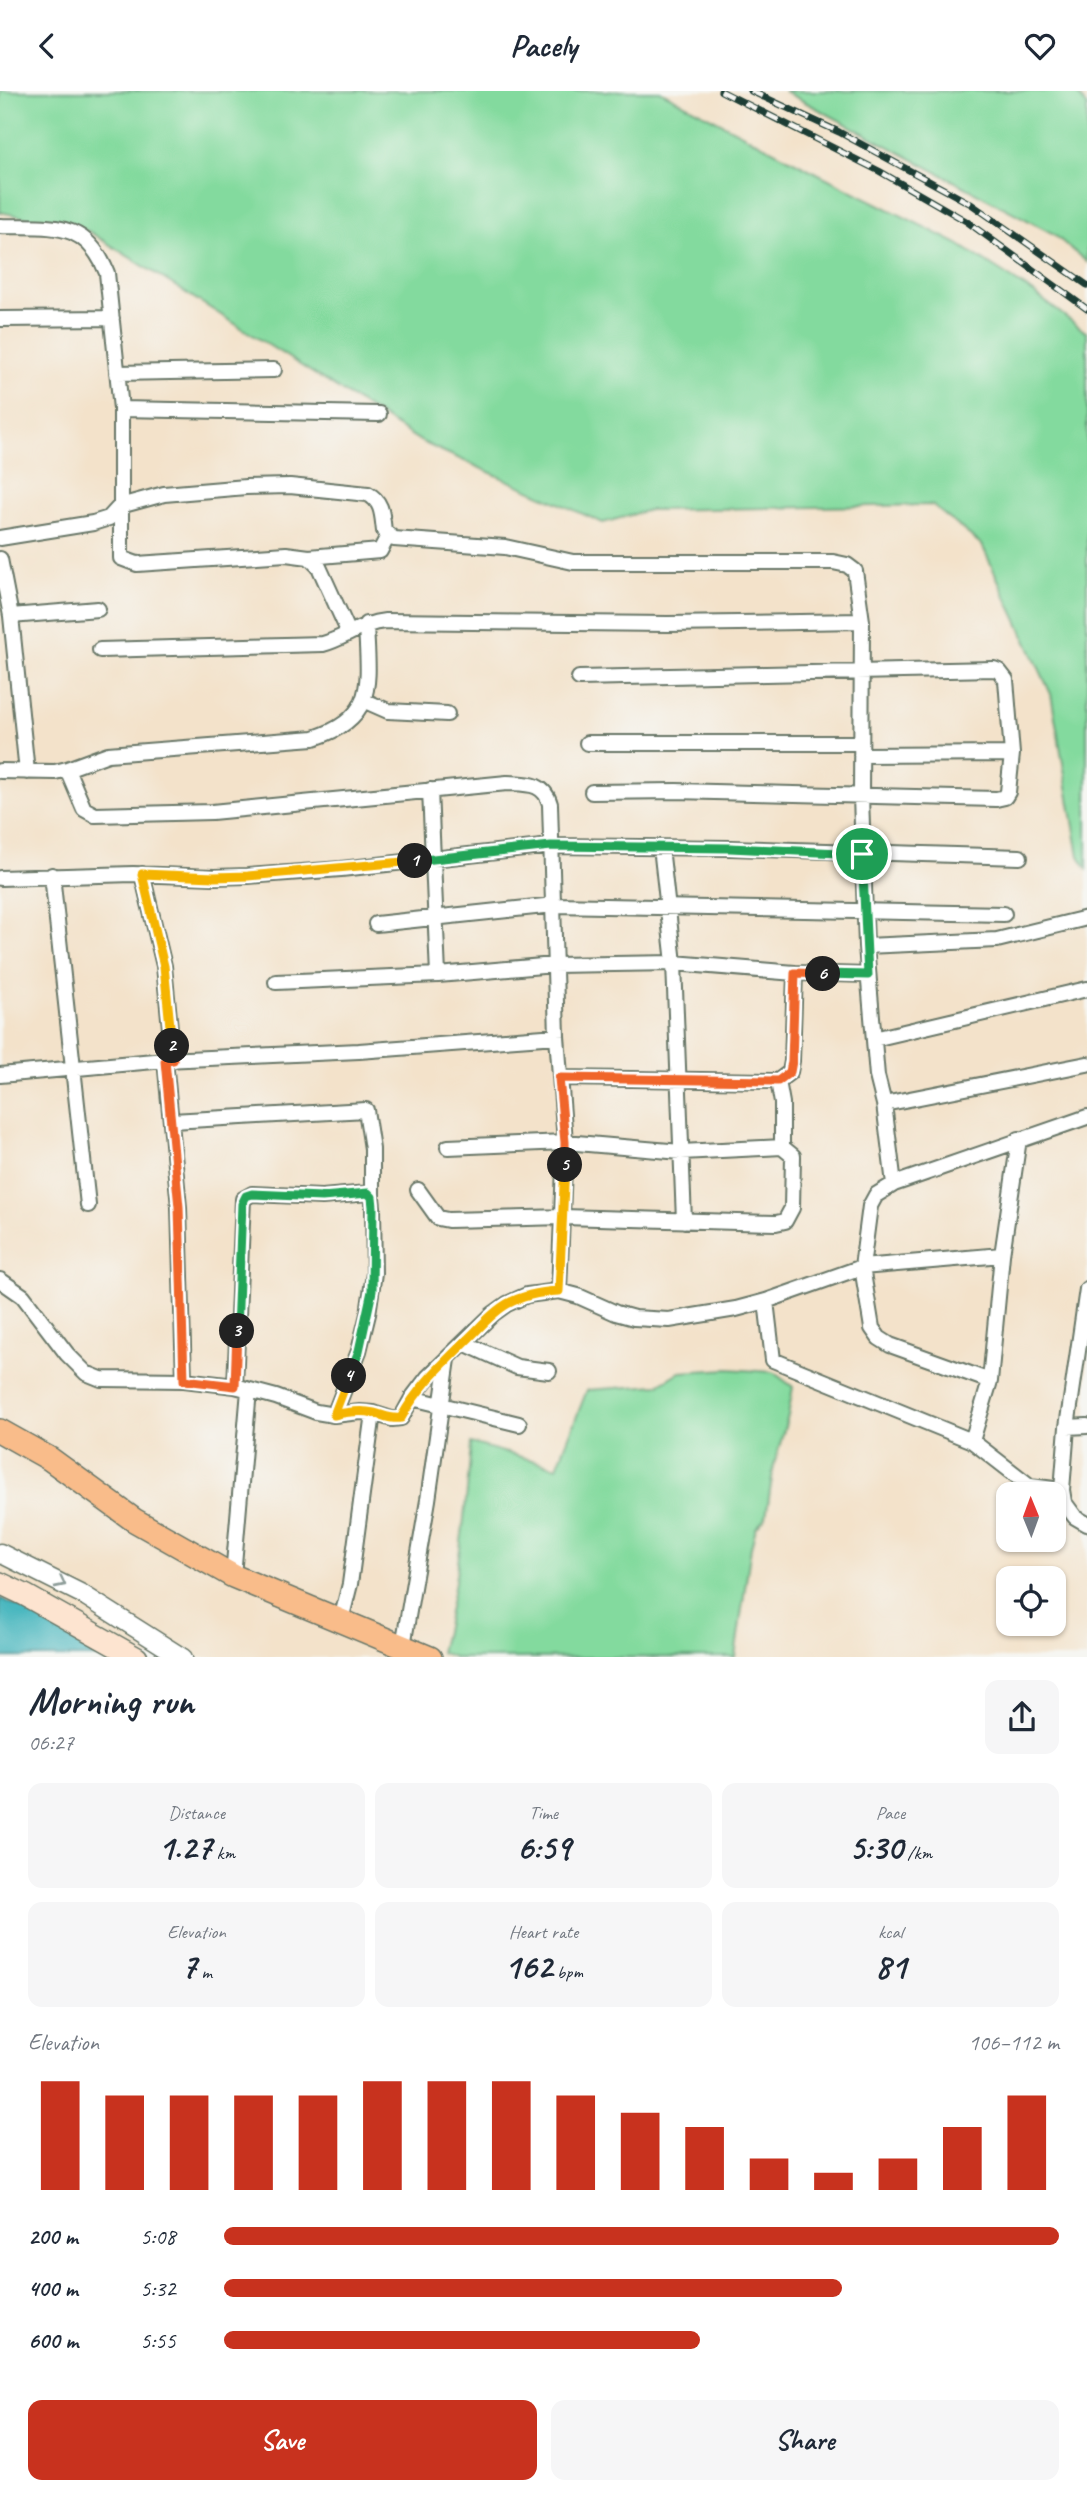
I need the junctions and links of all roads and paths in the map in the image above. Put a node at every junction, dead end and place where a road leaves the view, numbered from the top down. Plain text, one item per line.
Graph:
1 (0, 226) edge
2 (112, 318) junction
3 (0, 319) edge
4 (274, 370) dead end
5 (117, 373) junction
6 (121, 409) junction
7 (379, 414) dead end
8 (120, 506) junction
9 (388, 536) junction
10 (0, 538) edge
11 (309, 557) junction
12 (0, 559) edge
13 (97, 609) dead end
14 (11, 616) junction
15 (862, 621) junction
16 (366, 624) junction
17 (349, 633) junction
18 (100, 650) dead end
19 (861, 673) junction
20 (579, 678) dead end
21 (363, 700) junction
22 (447, 714) dead end
23 (587, 743) dead end
24 (861, 749) junction
25 (1012, 754) junction
26 (67, 769) junction
27 (0, 771) edge
28 (27, 772) junction
29 (430, 790) junction
30 (592, 792) dead end
31 (861, 796) junction
32 (551, 846) junction
33 (661, 847) junction
34 (862, 854) junction
35 (1020, 857) dead end
36 (433, 859) junction
37 (142, 874) junction
38 (52, 875) junction
39 (0, 878) edge
40 (554, 905) junction
41 (669, 908) junction
42 (864, 912) junction
43 (1004, 914) dead end
44 (435, 917) junction
45 (1087, 918) edge
46 (376, 924) dead end
47 (866, 946) junction
48 (674, 963) junction
49 (554, 965) junction
50 (795, 973) junction
51 (438, 975) junction
52 (868, 975) junction
53 (276, 982) dead end
54 (1087, 989) edge
55 (557, 1036) junction
56 (874, 1039) junction
57 (169, 1060) junction
58 (1087, 1064) edge
59 (71, 1069) junction
60 (1, 1070) edge
61 (559, 1078) junction
62 (677, 1080) junction
63 (778, 1081) junction
64 (884, 1104) junction
65 (1087, 1117) edge
66 (172, 1121) junction
67 (1019, 1139) junction
68 (565, 1142) junction
69 (448, 1147) dead end
70 (782, 1147) junction
71 (681, 1151) junction
72 (894, 1184) junction
73 (418, 1190) dead end
74 (372, 1197) junction
75 (88, 1205) dead end
76 (564, 1217) junction
77 (684, 1221) junction
78 (1002, 1255) junction
79 (862, 1267) junction
80 (0, 1280) edge
81 (1087, 1289) edge
82 (559, 1291) junction
83 (766, 1301) junction
84 (1086, 1310) edge
85 (464, 1343) junction
86 (448, 1359) junction
87 (1082, 1369) edge
88 (549, 1371) dead end
89 (184, 1380) junction
90 (990, 1381) junction
91 (235, 1386) junction
92 (250, 1390) junction
93 (412, 1398) junction
94 (442, 1406) junction
95 (373, 1413) junction
96 (334, 1415) junction
97 (519, 1424) dead end
98 (1087, 1426) edge
99 (1067, 1427) junction
100 (0, 1431) edge
101 (972, 1441) junction
102 (1025, 1482) edge
103 (1063, 1482) edge
104 (1066, 1506) edge
105 (1087, 1524) edge
106 (0, 1553) edge
107 (233, 1576) junction
108 (0, 1583) edge
109 (341, 1620) junction
110 (403, 1646) junction
111 (137, 1657) edge
112 (184, 1657) edge
113 (430, 1657) edge

1 - 2 street
2 - 3 street
2 - 5 street
4 - 5 street
5 - 6 street
6 - 7 street
6 - 8 street
8 - 9 street
8 - 10 street
8 - 11 street
9 - 11 street
9 - 15 street
11 - 17 street
12 - 14 street
13 - 14 street
14 - 28 street
15 - 16 street
15 - 19 street
16 - 17 street
16 - 21 street
17 - 18 street
19 - 20 street
19 - 24 street
19 - 25 street
21 - 22 street
21 - 26 street
23 - 24 street
24 - 25 street
24 - 31 street
25 - 31 street
26 - 28 street
26 - 29 street
27 - 28 street
29 - 32 street
29 - 36 street
30 - 31 street
31 - 34 street
32 - 33 street
32 - 36 street
32 - 40 street
33 - 34 street
33 - 41 street
34 - 35 street
34 - 42 street
36 - 37 street
36 - 44 street
37 - 38 street
37 - 57 street
38 - 39 street
38 - 59 street
40 - 41 street
40 - 44 street
40 - 49 street
41 - 42 street
41 - 48 street
42 - 43 street
42 - 47 street
44 - 46 street
44 - 51 street
45 - 47 street
47 - 52 street
48 - 49 street
48 - 50 street
48 - 62 street
49 - 51 street
49 - 55 street
50 - 52 street
50 - 63 street
51 - 53 street
52 - 56 street
54 - 56 street
55 - 57 street
55 - 61 street
56 - 64 street
57 - 59 street
57 - 66 street
58 - 64 street
59 - 60 street
59 - 75 street
61 - 62 street
61 - 68 street
62 - 63 street
62 - 71 street
63 - 70 street
64 - 72 street
65 - 67 street
66 - 74 street
66 - 89 street
67 - 72 street
67 - 78 street
68 - 69 street
68 - 71 street
68 - 76 street
70 - 71 street
70 - 77 street
71 - 77 street
72 - 79 street
73 - 76 street
74 - 91 street
74 - 96 street
76 - 77 street
76 - 82 street
78 - 79 street
78 - 90 street
79 - 83 street
79 - 90 street
80 - 89 street
81 - 84 street
82 - 83 street
82 - 85 street
83 - 101 street
84 - 87 street
85 - 86 street
85 - 88 street
86 - 93 street
86 - 94 street
87 - 99 street
89 - 91 street
90 - 101 street
91 - 92 street
92 - 96 street
92 - 107 street
93 - 94 street
93 - 95 street
94 - 97 street
94 - 110 street
95 - 96 street
95 - 109 street
98 - 99 street
99 - 103 street
100 - 107 main road
101 - 102 street
104 - 105 street
106 -> 112 street
107 - 109 main road
108 - 111 main road
109 - 110 main road
110 - 113 main road

